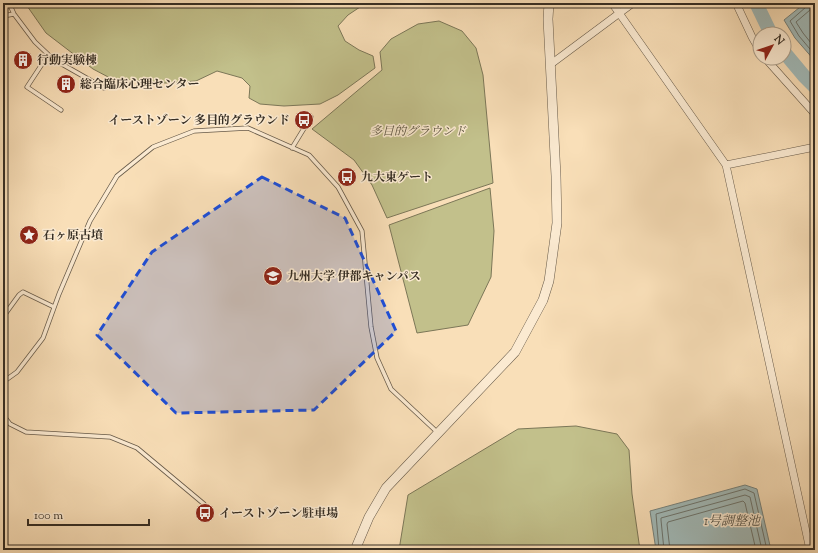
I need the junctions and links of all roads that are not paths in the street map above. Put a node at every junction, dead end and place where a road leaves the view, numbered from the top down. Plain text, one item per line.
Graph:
1 (9, 3) edge
2 (550, 3) edge
3 (612, 3) edge
4 (633, 3) edge
5 (736, 3) edge
6 (620, 13) junction
7 (14, 14) junction
8 (3, 16) edge
9 (752, 37) edge
10 (48, 55) junction
11 (551, 64) junction
12 (771, 66) edge
13 (104, 88) dead end
14 (61, 110) dead end
15 (815, 114) edge
16 (311, 117) dead end
17 (815, 146) edge
18 (292, 148) junction
19 (726, 165) junction
20 (75, 234) dead end
21 (82, 238) junction
22 (54, 306) junction
23 (3, 317) edge
24 (3, 382) edge
25 (3, 415) edge
26 (438, 433) junction
27 (204, 504) dead end
28 (356, 550) edge
29 (810, 550) edge

1 - 7 lane
2 - 11 street
3 - 6 street
4 - 6 street
5 - 9 street
6 - 11 street
6 - 19 street
7 - 8 lane
7 - 10 lane
10 - 13 lane
10 - 14 lane
11 - 26 street
12 - 15 street
16 - 18 lane
17 - 19 street
18 - 21 lane
18 - 26 lane
19 - 29 street
20 - 21 lane
21 - 22 lane
22 - 23 lane
22 - 24 lane
25 - 27 lane
26 - 28 street

